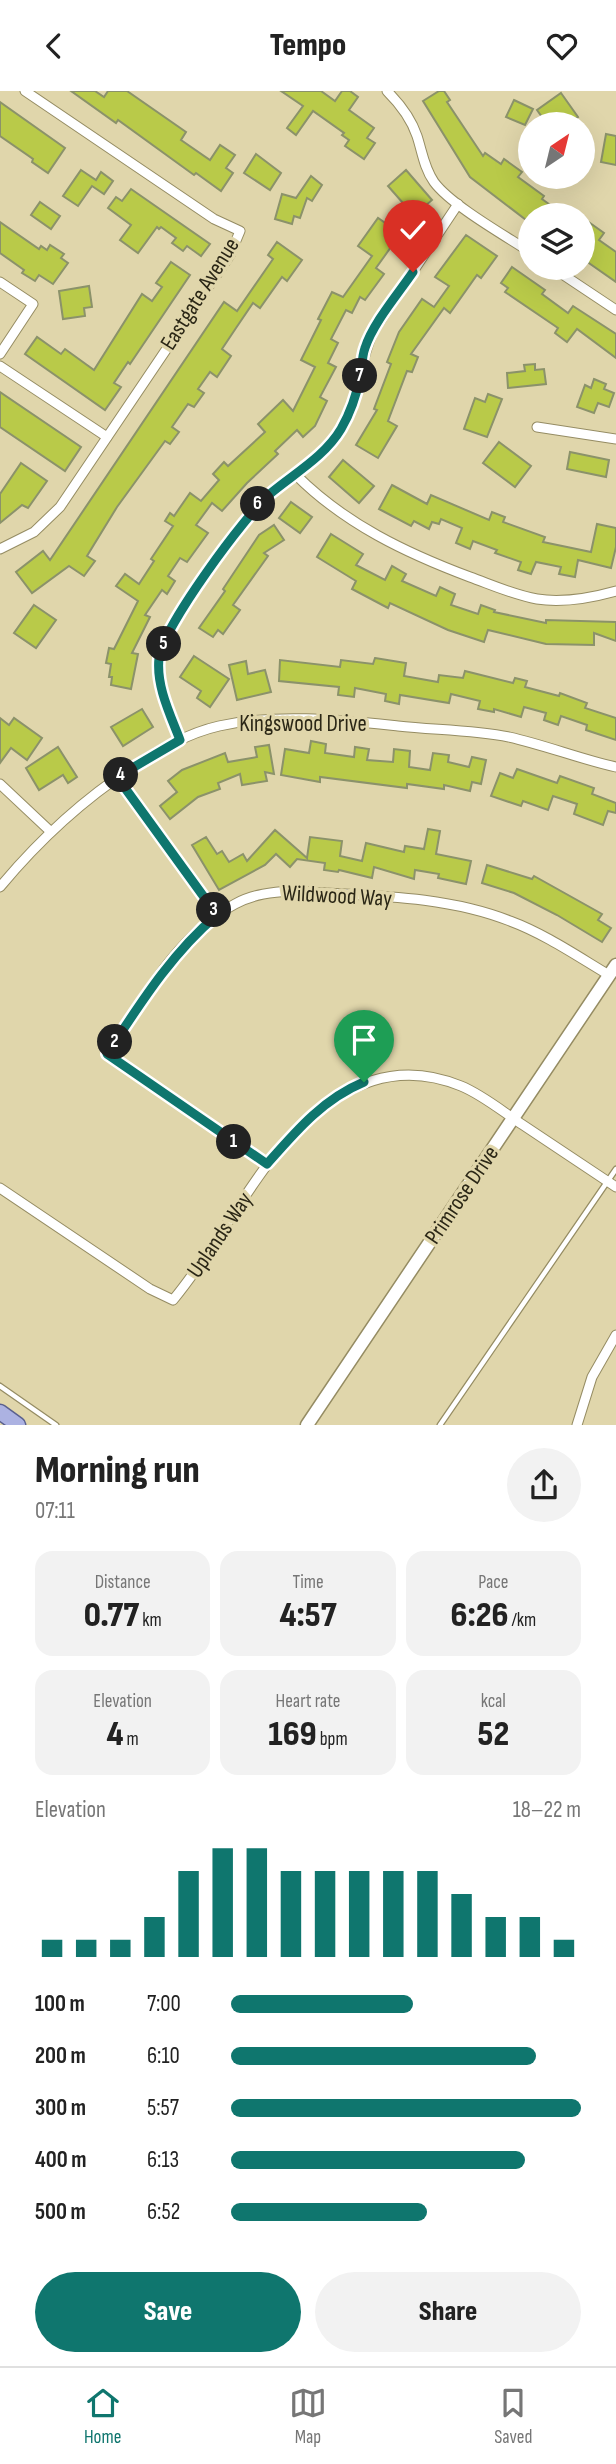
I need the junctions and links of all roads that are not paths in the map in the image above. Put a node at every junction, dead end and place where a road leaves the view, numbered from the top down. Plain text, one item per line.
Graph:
1 (26, 91) edge
2 (387, 91) edge
3 (458, 204) junction
4 (518, 244) edge
5 (571, 280) edge
6 (0, 282) edge
7 (616, 310) edge
8 (0, 354) edge
9 (0, 366) edge
10 (537, 427) dead end
11 (107, 437) junction
12 (616, 439) edge
13 (296, 475) junction
14 (0, 549) edge
15 (616, 591) edge
16 (180, 740) junction
17 (616, 767) edge
18 (117, 777) junction
19 (0, 784) edge
20 (50, 831) junction
21 (0, 887) edge
22 (217, 915) junction
23 (612, 970) edge
24 (514, 1118) junction
25 (267, 1164) junction
26 (616, 1169) edge
27 (607, 1181) junction
28 (616, 1187) edge
29 (0, 1188) edge
30 (616, 1335) edge
31 (0, 1387) edge
32 (0, 1412) edge
33 (18, 1425) edge
34 (56, 1425) edge
35 (307, 1425) edge
36 (440, 1425) edge
37 (577, 1425) edge

1 - 11 street, Eastgate Avenue
2 - 3 street
3 - 4 street
3 - 13 street
5 - 7 street
6 - 8 street
9 - 11 street
10 - 12 street
11 - 14 street, Eastgate Avenue
13 - 15 street
13 - 16 street
16 - 17 street, Kingswood Drive
16 - 18 street, Kingswood Drive
18 - 20 street, Kingswood Drive
18 - 22 street
19 - 20 street
20 - 21 street, Kingswood Drive
22 - 23 street, Wildwood Way
22 - 25 street, Wildwood Way
23 - 24 street, Primrose Drive
24 - 25 street, Uplands Way
24 - 27 street, Uplands Way
24 - 35 street, Primrose Drive
25 - 29 street, Uplands Way
26 - 27 lane
27 - 28 street, Uplands Way
27 - 36 lane
30 - 37 street
31 - 34 lane
32 - 33 main road

